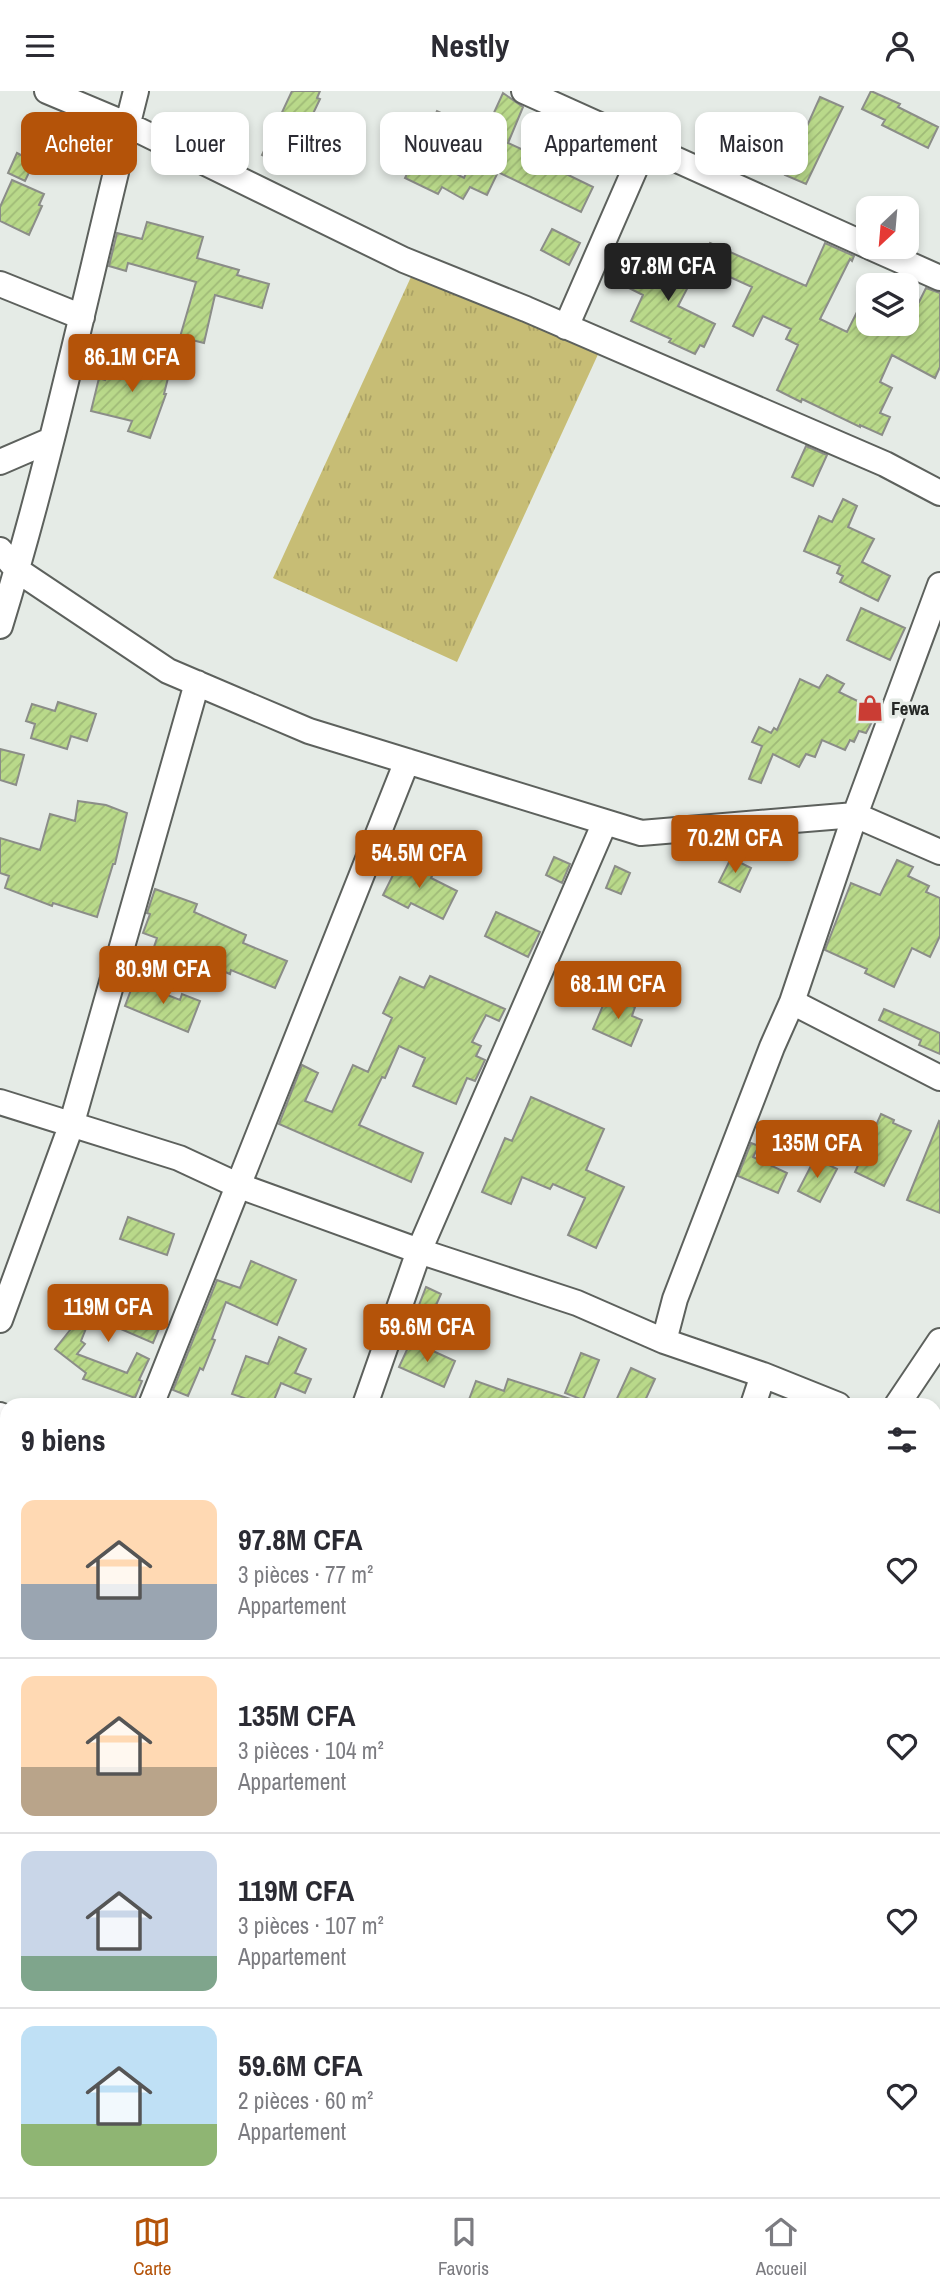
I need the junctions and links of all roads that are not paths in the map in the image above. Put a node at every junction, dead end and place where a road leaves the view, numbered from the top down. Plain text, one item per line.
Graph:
1 (47, 91) edge
2 (136, 91) edge
3 (524, 91) edge
4 (97, 112) edge
5 (131, 112) edge
6 (570, 112) edge
7 (137, 129) edge
8 (681, 162) edge
9 (116, 175) edge
10 (632, 175) edge
11 (856, 240) edge
12 (898, 259) edge
13 (940, 278) edge
14 (0, 284) edge
15 (82, 317) junction
16 (566, 327) junction
17 (51, 440) junction
18 (0, 461) edge
19 (940, 493) edge
20 (0, 550) edge
21 (18, 570) junction
22 (940, 585) edge
23 (0, 627) edge
24 (930, 646) edge
25 (197, 683) junction
26 (407, 761) junction
27 (855, 815) junction
28 (605, 822) junction
29 (940, 852) edge
30 (792, 1002) junction
31 (940, 1078) edge
32 (0, 1102) edge
33 (71, 1126) junction
34 (237, 1185) junction
35 (419, 1251) junction
36 (0, 1320) edge
37 (664, 1341) junction
38 (940, 1341) edge
39 (763, 1375) junction
40 (154, 1398) edge
41 (368, 1398) edge
42 (755, 1398) edge
43 (820, 1398) edge
44 (902, 1398) edge

1 - 4 street
2 - 5 street
3 - 6 street
7 - 16 street
8 - 11 street
9 - 15 street
10 - 16 street
12 - 13 street
14 - 15 street
15 - 17 street
16 - 19 street
17 - 18 street
17 - 21 street
20 - 21 street
21 - 23 street
21 - 25 street
22 - 24 street
24 - 27 street
25 - 26 street
25 - 33 street
26 - 28 street
26 - 34 street
27 - 28 street
27 - 29 street
27 - 30 street
28 - 35 street
30 - 31 street
30 - 37 street
32 - 33 street
33 - 34 street
33 - 36 street
34 - 35 street
34 - 40 street
35 - 37 street
35 - 41 street
37 - 39 street
38 - 44 street
39 - 42 street
39 - 43 street

